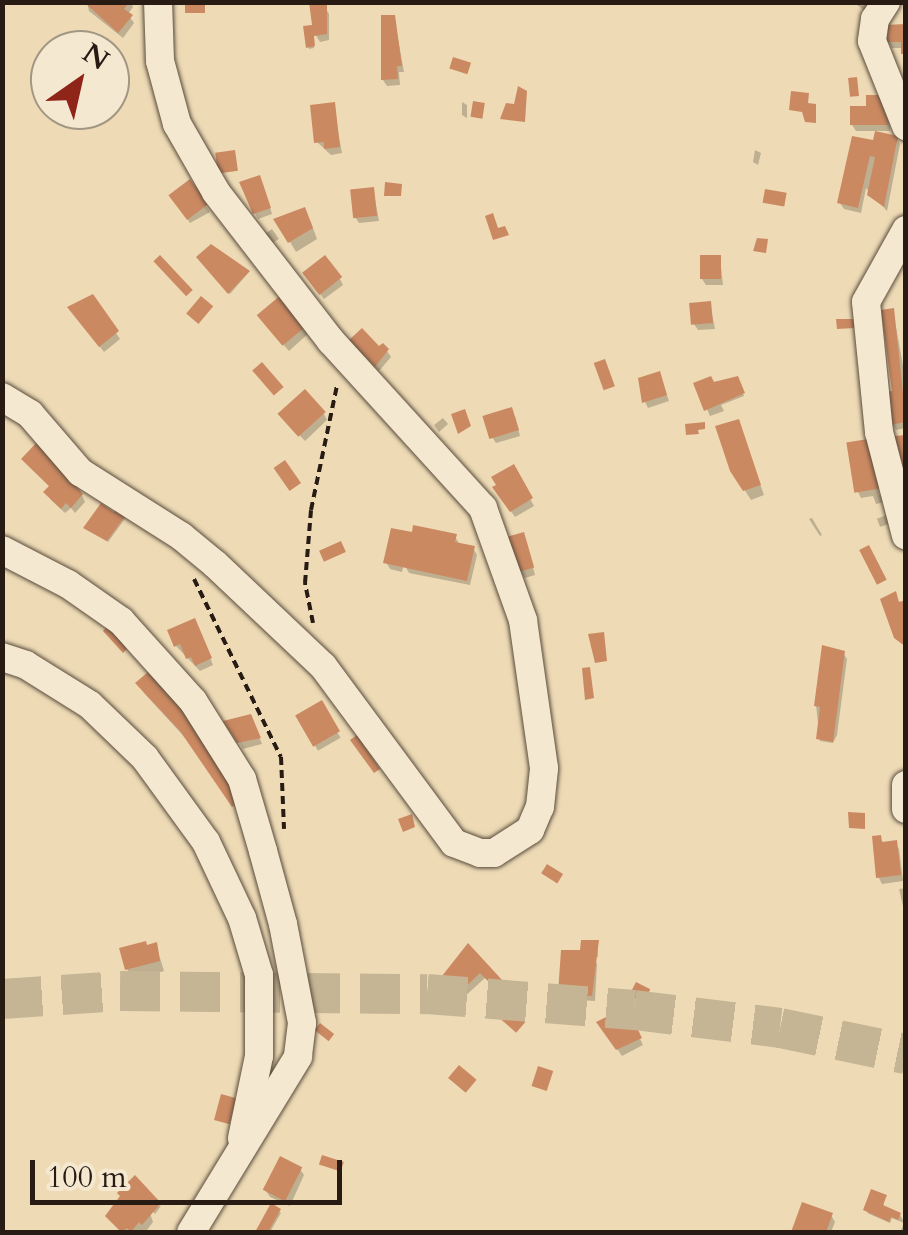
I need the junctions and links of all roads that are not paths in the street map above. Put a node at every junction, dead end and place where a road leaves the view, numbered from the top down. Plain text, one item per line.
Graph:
1 (158, 2) edge
2 (886, 2) edge
3 (906, 126) edge
4 (906, 230) edge
5 (2, 396) edge
6 (906, 536) edge
7 (2, 550) edge
8 (2, 657) edge
9 (906, 785) edge
10 (906, 809) edge
11 (238, 1154) junction
12 (191, 1232) edge

1 - 5 street
2 - 3 street
4 - 6 street
7 - 11 street
8 - 11 street
9 - 10 street
11 - 12 street

